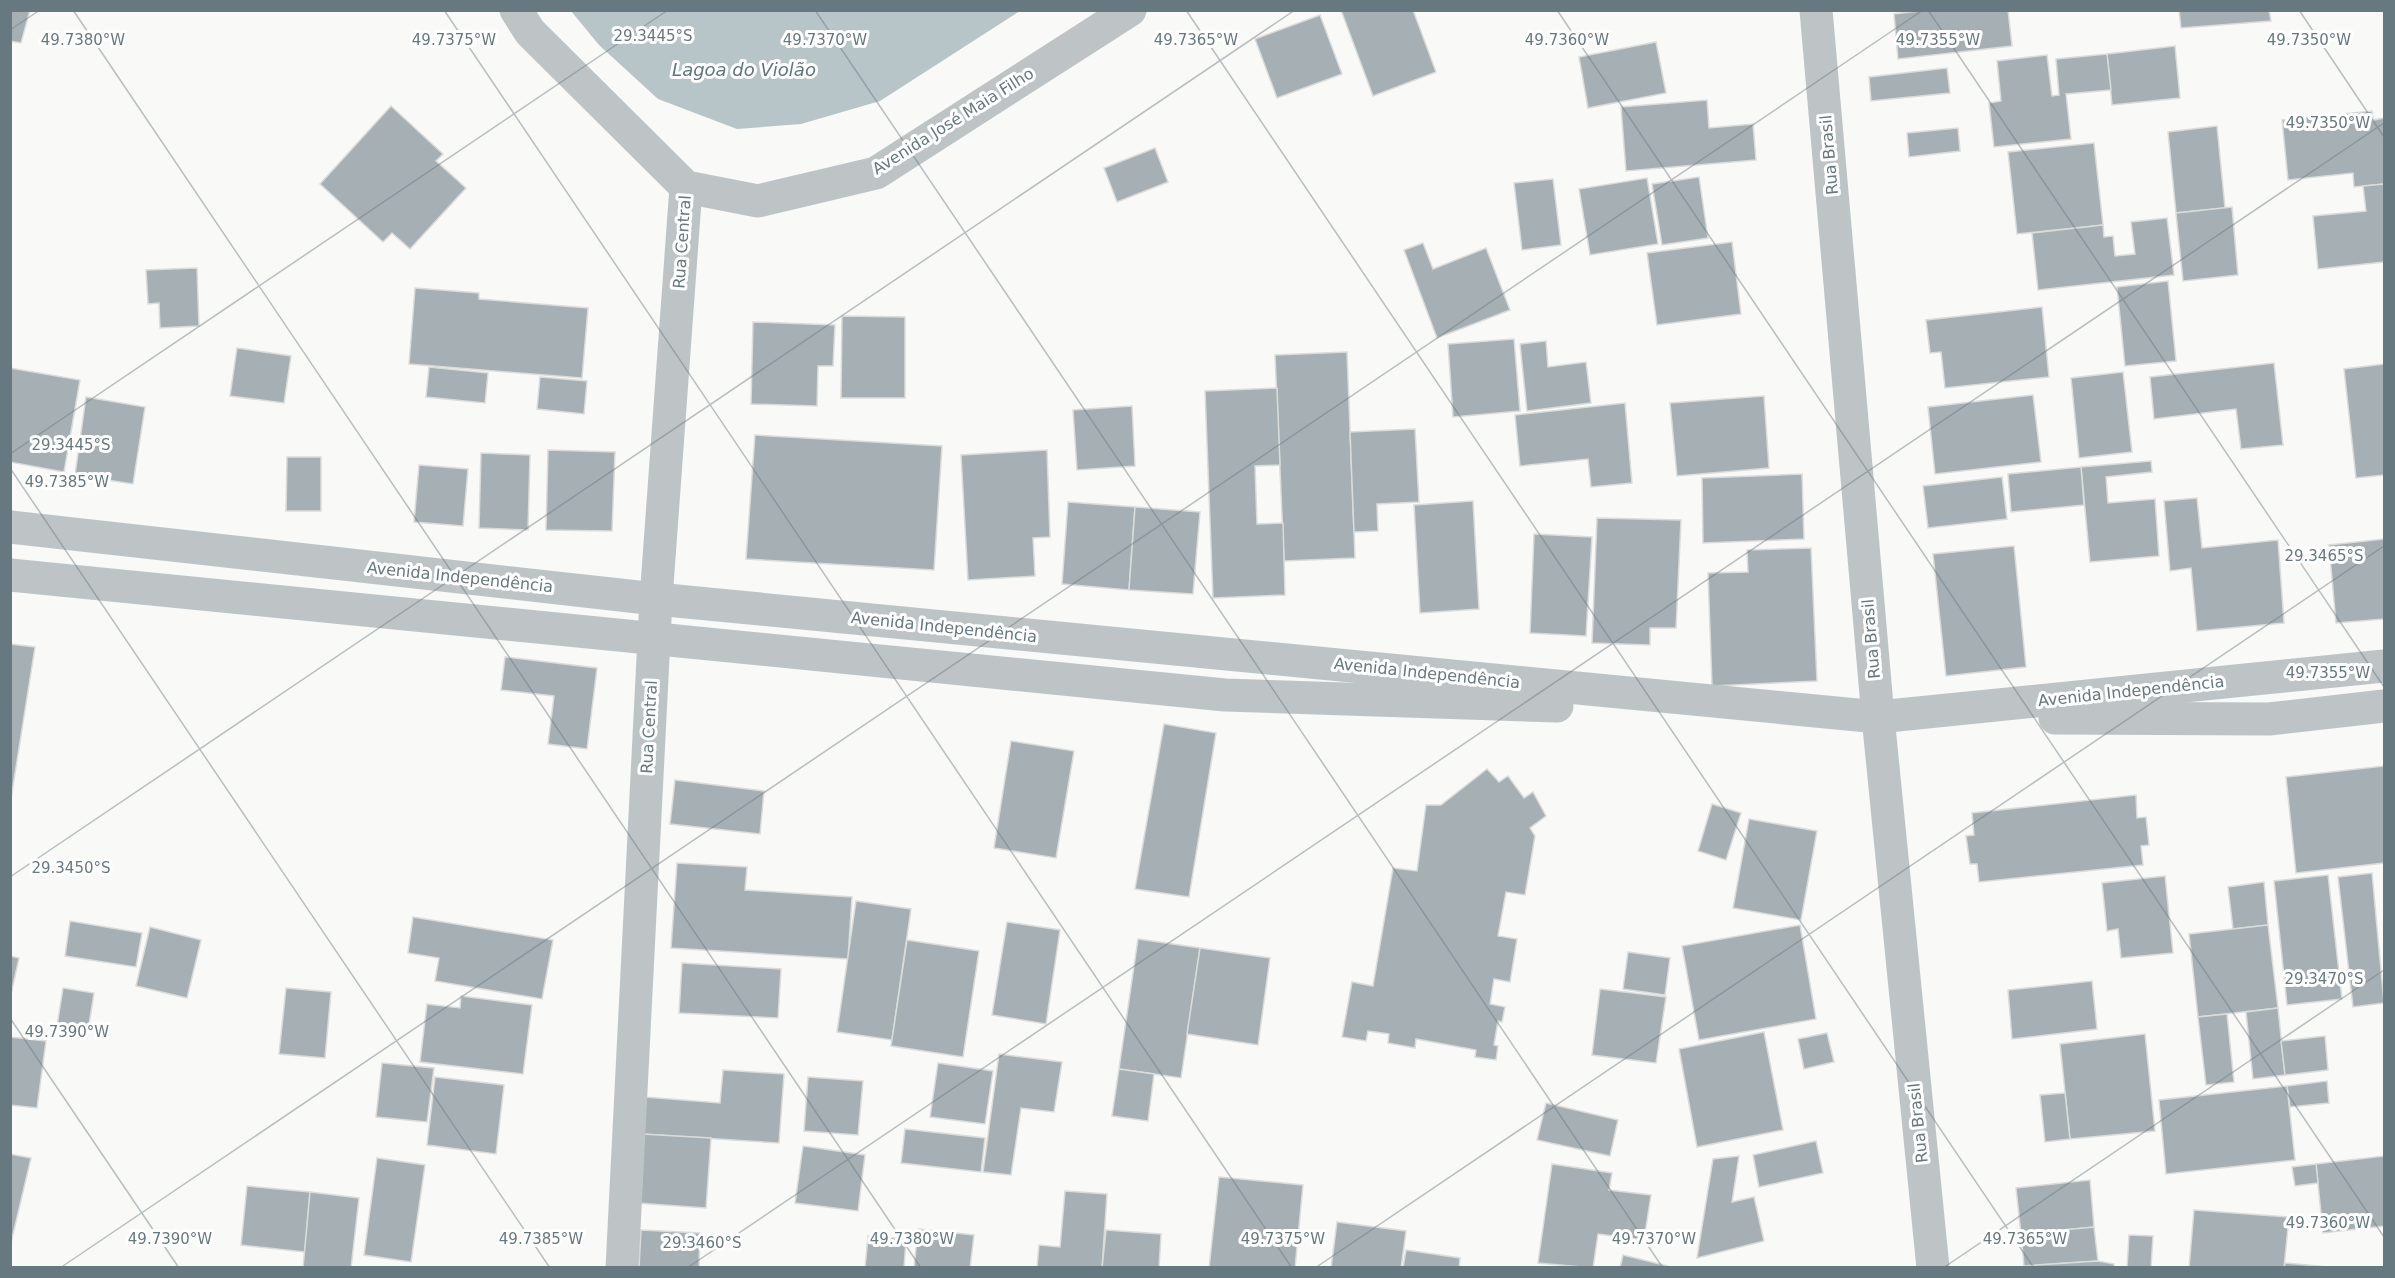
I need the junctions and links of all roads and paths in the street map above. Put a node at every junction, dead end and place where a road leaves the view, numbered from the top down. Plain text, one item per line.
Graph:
1 (516, 10) edge
2 (1130, 10) edge
3 (1816, 10) edge
4 (686, 187) junction
5 (10, 527) edge
6 (195, 548) junction
7 (10, 575) edge
8 (184, 592) junction
9 (656, 599) junction
10 (654, 638) junction
11 (1229, 654) junction
12 (2385, 666) edge
13 (2266, 678) junction
14 (1225, 696) junction
15 (2385, 706) edge
16 (1878, 717) junction
17 (2269, 719) junction
18 (622, 1268) edge
19 (1933, 1268) edge

1 - 4 street
2 - 4 street, Avenida José Maia Filho
3 - 16 street, Rua Brasil
4 - 9 street, Rua Central
5 - 6 street, Avenida Independência
6 - 8 street
6 - 9 street, Avenida Independência
7 - 8 street, Avenida Independência
8 - 10 street, Avenida Independência
9 - 10 street, Rua Central
9 - 11 street, Avenida Independência
10 - 14 street, Avenida Independência
10 - 18 street, Rua Central
11 - 14 street
11 - 16 street, Avenida Independência
12 - 13 street, Avenida Independência
13 - 16 street, Avenida Independência
13 - 17 street
14 - 16 street, Avenida Independência
15 - 17 street, Avenida Independência
16 - 17 street, Avenida Independência
16 - 19 street, Rua Brasil

